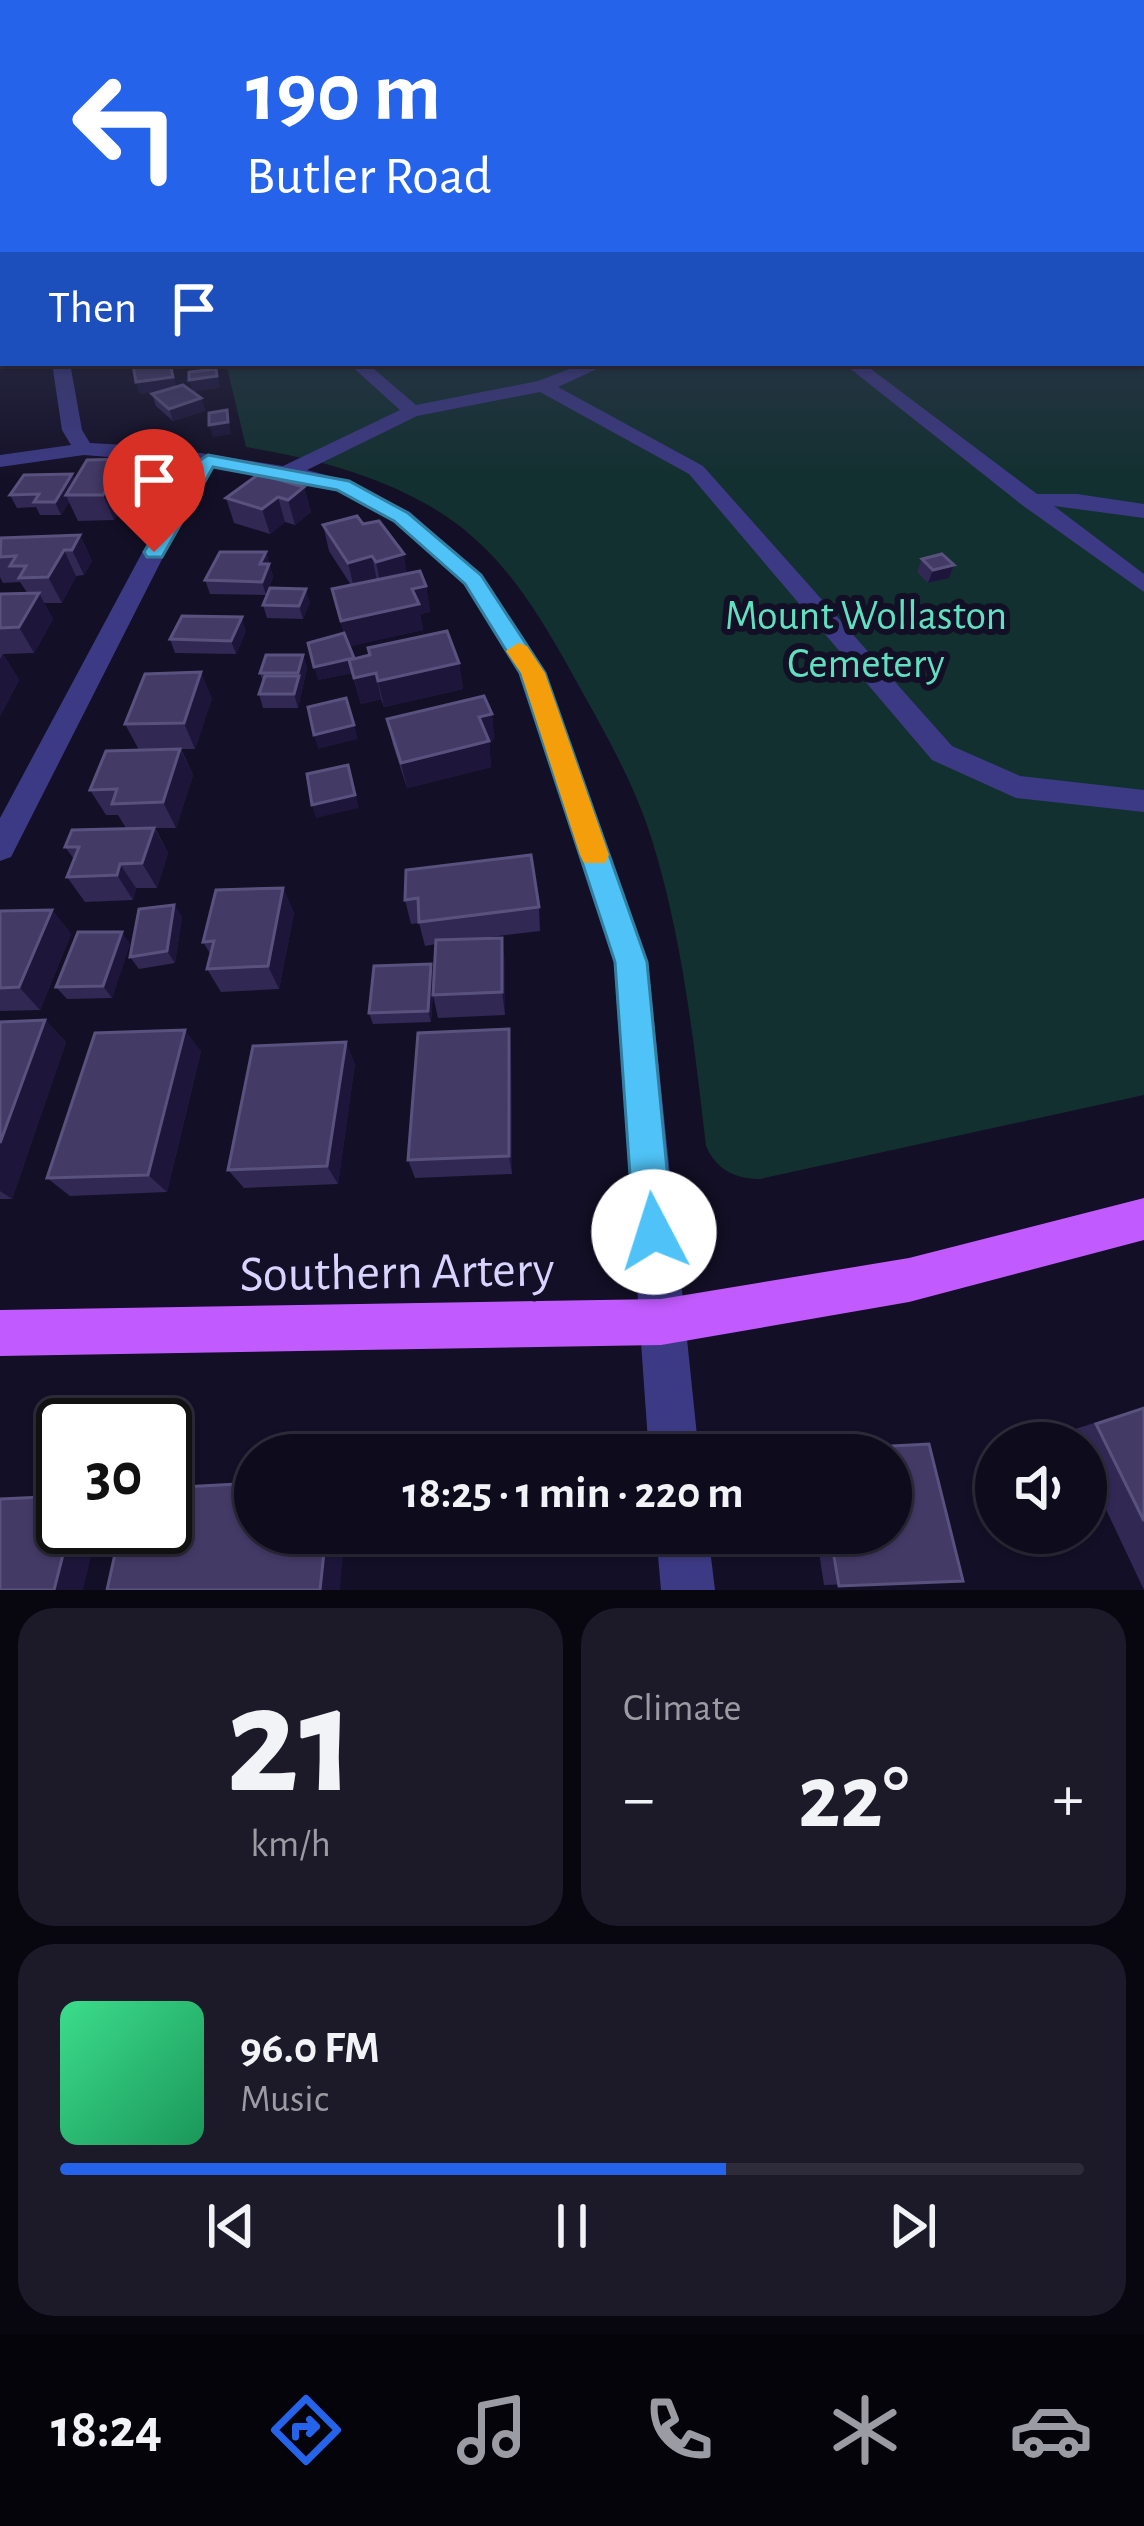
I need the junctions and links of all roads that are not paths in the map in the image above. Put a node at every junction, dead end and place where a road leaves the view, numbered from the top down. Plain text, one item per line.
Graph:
1 (61, 366) edge
2 (360, 366) edge
3 (593, 366) edge
4 (856, 366) edge
5 (543, 386) junction
6 (412, 411) junction
7 (85, 449) junction
8 (0, 461) edge
9 (208, 461) junction
10 (287, 472) junction
11 (1030, 500) junction
12 (1144, 512) edge
13 (1144, 585) edge
14 (1144, 801) edge
15 (0, 848) edge
16 (1144, 1219) edge
17 (661, 1322) junction
18 (0, 1333) edge
19 (672, 1434) edge
20 (684, 1554) edge
21 (688, 1590) edge

1 - 7 street
2 - 6 street
3 - 5 street
4 - 11 street
5 - 6 street
5 - 14 street
6 - 10 street
7 - 8 street
7 - 9 street
9 - 10 street
9 - 15 street
10 - 17 street
11 - 12 street
11 - 13 street
16 - 17 main road, Southern Artery
17 - 18 main road, Southern Artery
17 - 19 street
20 - 21 street

